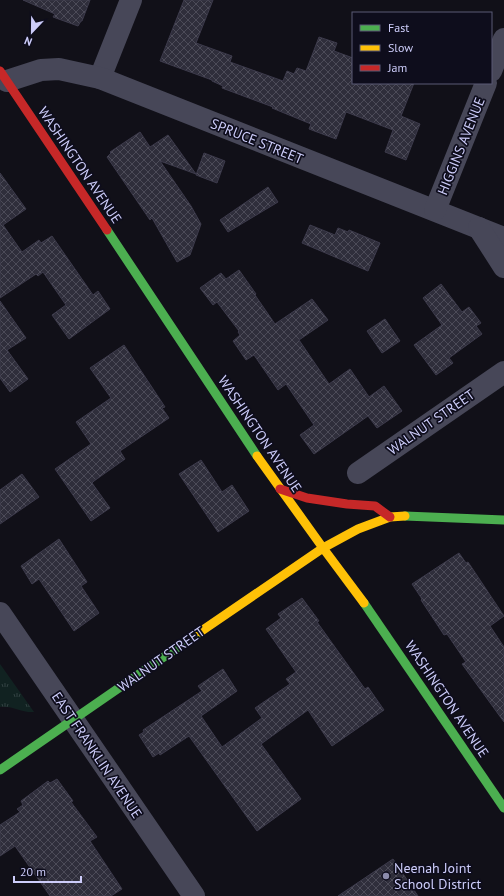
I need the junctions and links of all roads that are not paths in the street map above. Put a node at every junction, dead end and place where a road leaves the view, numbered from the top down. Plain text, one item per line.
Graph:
1 (131, 0) edge
2 (504, 39) edge
3 (492, 69) edge
4 (4, 76) edge
5 (100, 78) junction
6 (486, 84) edge
7 (435, 210) junction
8 (478, 228) junction
9 (504, 238) edge
10 (504, 267) edge
11 (504, 372) edge
12 (358, 473) dead end
13 (280, 489) junction
14 (390, 517) junction
15 (504, 520) edge
16 (322, 548) junction
17 (0, 613) edge
18 (72, 720) junction
19 (0, 770) edge
20 (504, 808) edge
21 (194, 896) edge

1 - 5 street
2 - 3 street
4 - 5 street, SPRUCE STREET
4 - 13 main road, WASHINGTON AVENUE
5 - 7 street, SPRUCE STREET
6 - 7 street, HIGGINS AVENUE
7 - 8 street, SPRUCE STREET
8 - 9 street, SPRUCE STREET
8 - 10 street
11 - 12 street, WALNUT STREET
13 - 14 main road
13 - 16 main road, WASHINGTON AVENUE
14 - 15 main road, WALNUT STREET
14 - 16 main road, WALNUT STREET
16 - 18 main road, WALNUT STREET
16 - 20 main road, WASHINGTON AVENUE
17 - 18 street, EAST FRANKLIN AVENUE
18 - 19 main road, WALNUT STREET
18 - 21 street, EAST FRANKLIN AVENUE

